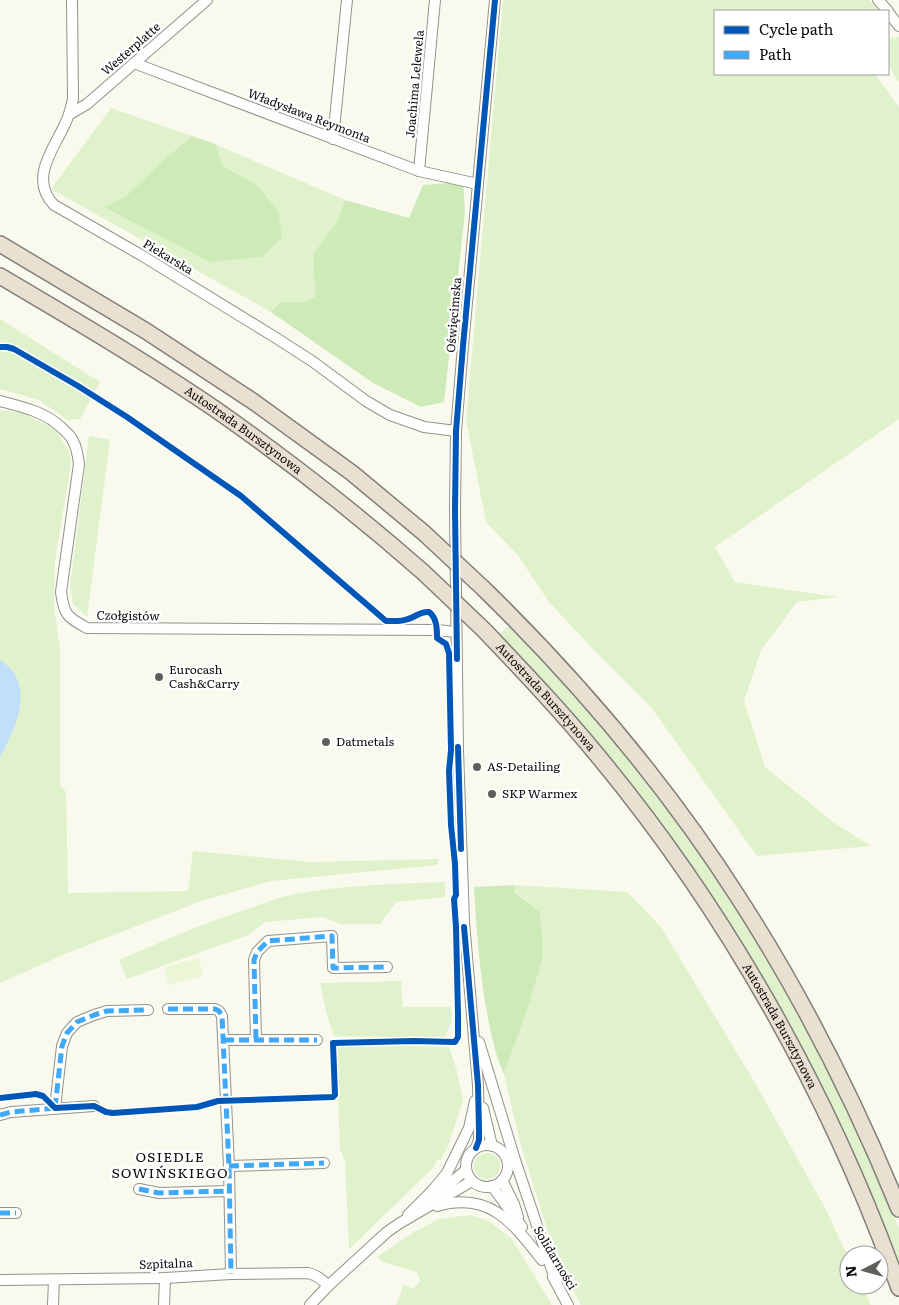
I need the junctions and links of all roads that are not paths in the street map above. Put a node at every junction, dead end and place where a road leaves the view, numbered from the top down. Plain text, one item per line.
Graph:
1 (72, 0) edge
2 (207, 0) edge
3 (347, 0) edge
4 (435, 0) edge
5 (495, 0) edge
6 (878, 0) edge
7 (887, 10) edge
8 (889, 12) edge
9 (899, 26) edge
10 (134, 63) junction
11 (70, 114) junction
12 (333, 139) junction
13 (419, 171) junction
14 (478, 184) junction
15 (0, 244) edge
16 (0, 276) edge
17 (0, 401) edge
18 (456, 431) junction
19 (456, 632) junction
20 (387, 967) dead end
21 (168, 1009) dead end
22 (148, 1010) dead end
23 (472, 1020) junction
24 (256, 1039) junction
25 (224, 1040) junction
26 (317, 1040) dead end
27 (478, 1085) junction
28 (94, 1106) dead end
29 (55, 1108) junction
30 (0, 1115) edge
31 (492, 1146) junction
32 (476, 1148) junction
33 (324, 1163) dead end
34 (229, 1166) junction
35 (466, 1170) junction
36 (502, 1180) junction
37 (472, 1182) junction
38 (492, 1186) junction
39 (139, 1189) dead end
40 (229, 1191) junction
41 (899, 1208) edge
42 (0, 1213) edge
43 (16, 1213) dead end
44 (400, 1223) junction
45 (520, 1223) junction
46 (542, 1260) junction
47 (232, 1274) junction
48 (165, 1278) junction
49 (0, 1280) edge
50 (54, 1280) junction
51 (556, 1282) junction
52 (328, 1286) junction
53 (899, 1288) edge
54 (53, 1305) edge
55 (164, 1305) edge
56 (310, 1305) edge
57 (568, 1305) edge

1 - 11 street, Piekarska
2 - 10 street, Westerplatte
3 - 12 street
4 - 13 street, Joachima Lelewela
5 - 14 street, Oświęcimska
6 - 7 street
8 - 9 street
10 - 11 street, Westerplatte
10 - 12 street, Władysława Reymonta
11 - 18 street, Piekarska
12 - 13 street, Władysława Reymonta
13 - 14 street, Władysława Reymonta
14 - 18 street, Oświęcimska
15 - 41 highway, bridge
16 - 53 highway, Autostrada Bursztynowa, bridge
17 - 19 street, Czołgistów
18 - 19 street, Oświęcimska
19 - 23 street, Oświęcimska
20 - 24 street
21 - 25 street
22 - 29 street
23 - 27 street
23 - 51 street
24 - 25 street
24 - 26 street
25 - 34 street
27 - 31 street
27 - 32 street
27 - 44 street
28 - 29 street
29 - 30 street
31 - 32 street
31 - 36 street
32 - 35 street
33 - 34 street
34 - 40 street
35 - 37 street
35 - 44 street
36 - 38 street
36 - 45 street, Solidarności
37 - 38 street
37 - 44 street
38 - 45 street, Solidarności
39 - 40 street
40 - 47 street
42 - 43 street
44 - 46 street
44 - 52 street
45 - 46 street, Solidarności
46 - 51 street, Solidarności
47 - 48 street, Szpitalna
47 - 52 street, Szpitalna
48 - 50 street, Szpitalna
48 - 55 street
49 - 50 street, Szpitalna
50 - 54 street
51 - 57 street, Solidarności
52 - 56 street

